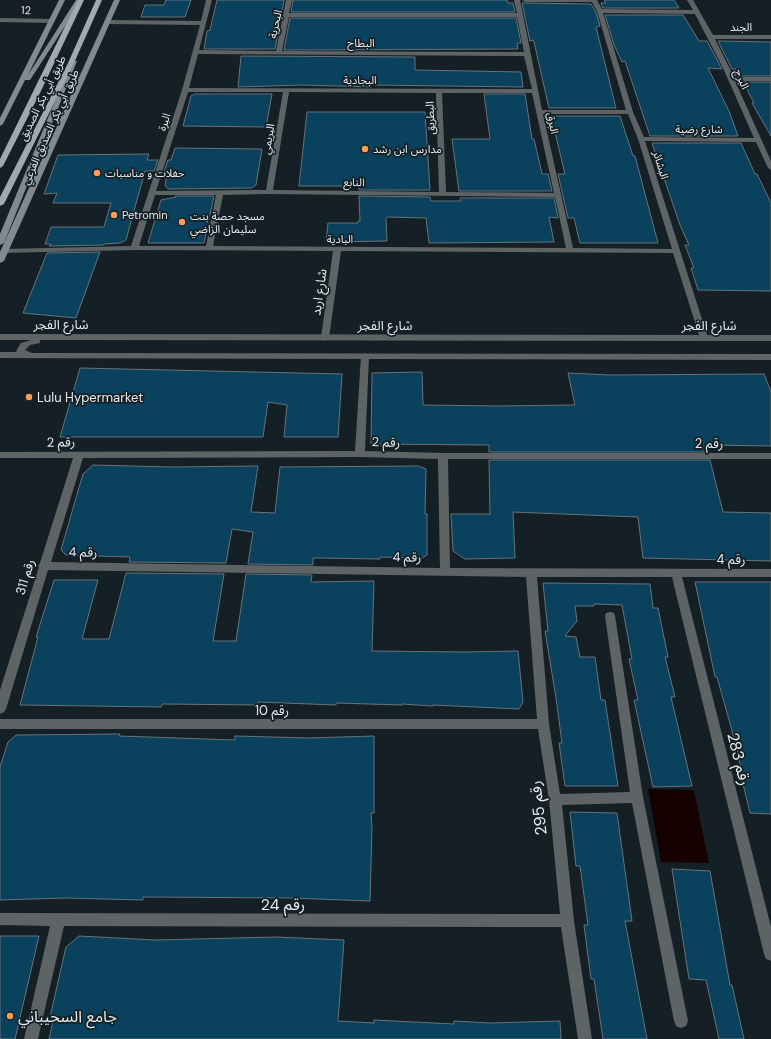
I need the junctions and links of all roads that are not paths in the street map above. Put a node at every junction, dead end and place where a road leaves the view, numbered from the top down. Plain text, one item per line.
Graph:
1 (62, 0) edge
2 (80, 0) edge
3 (99, 0) edge
4 (117, 0) edge
5 (209, 0) edge
6 (289, 0) edge
7 (517, 0) edge
8 (525, 0) edge
9 (594, 0) edge
10 (690, 0) edge
11 (600, 11) junction
12 (697, 12) junction
13 (287, 15) junction
14 (521, 15) junction
15 (91, 16) junction
16 (0, 20) edge
17 (52, 21) junction
18 (107, 22) junction
19 (202, 23) junction
20 (711, 37) junction
21 (771, 37) edge
22 (195, 52) junction
23 (279, 53) junction
24 (527, 54) junction
25 (732, 79) junction
26 (771, 79) edge
27 (185, 90) junction
28 (286, 90) junction
29 (440, 91) junction
30 (536, 91) junction
31 (540, 112) junction
32 (630, 112) junction
33 (6, 114) junction
34 (0, 124) edge
35 (641, 139) junction
36 (757, 140) junction
37 (0, 166) edge
38 (771, 168) edge
39 (269, 192) junction
40 (151, 193) junction
41 (220, 193) junction
42 (443, 194) junction
43 (558, 195) junction
44 (0, 204) edge
45 (0, 243) edge
46 (134, 248) junction
47 (209, 249) junction
48 (337, 250) junction
49 (4, 251) junction
50 (570, 251) junction
51 (676, 251) junction
52 (0, 262) edge
53 (0, 337) edge
54 (69, 337) junction
55 (325, 338) junction
56 (704, 338) junction
57 (771, 338) edge
58 (0, 355) edge
59 (50, 356) junction
60 (365, 356) junction
61 (771, 357) edge
62 (79, 454) junction
63 (360, 454) junction
64 (0, 455) edge
65 (443, 456) junction
66 (771, 456) edge
67 (43, 566) junction
68 (445, 571) junction
69 (531, 572) junction
70 (676, 572) junction
71 (771, 573) edge
72 (610, 616) dead end
73 (0, 709) edge
74 (0, 724) edge
75 (544, 724) junction
76 (637, 797) junction
77 (555, 800) junction
78 (0, 919) edge
79 (58, 920) junction
80 (567, 921) junction
81 (768, 932) edge
82 (771, 954) edge
83 (682, 1021) dead end
84 (31, 1039) edge
85 (585, 1039) edge

1 - 17 main road
2 - 33 main road
2 - 37 main road, طريق أبي بكر الصديق
3 - 15 main road, طريق أبي بكر الصديق
4 - 18 main road, طريق أبي بكر الصديق الفرعي
5 - 19 street, البرة
6 - 13 street, البحرية
7 - 14 street, البرق
8 - 9 street
9 - 11 street, البشائر
10 - 12 street, البرج
11 - 12 street
11 - 32 street, البشائر
12 - 20 street, البرج
13 - 14 street
13 - 23 street, البحرية
14 - 24 street, البرق
15 - 44 main road, طريق أبي بكر الصديق
15 - 45 main road
16 - 17 street, 12
17 - 33 main road
18 - 19 street
18 - 49 main road, طريق أبي بكر الصديق الفرعي
19 - 22 street, البرة
20 - 21 street, الجند
20 - 25 street, البرج
22 - 23 street, البطاح
22 - 27 street, البرة
23 - 24 street, البطاح
24 - 30 street, البرق
25 - 26 street
25 - 36 street, البرج
27 - 28 street, البجادية
27 - 40 street, البرة
28 - 29 street, البجادية
28 - 39 street, البريمي
29 - 30 street, البجادية
29 - 42 street, البطريق
30 - 31 street, البرق
31 - 32 street
31 - 43 street, البرق
32 - 35 street, البشائر
33 - 34 main road
35 - 36 street, شارع رضية
35 - 51 street, البشائر
36 - 38 street, البرج
39 - 41 street, النابع
39 - 42 street, النابع
40 - 41 street, النابع
40 - 46 street, البرة
41 - 47 street
42 - 43 street, النابع
43 - 50 street, البرق
46 - 47 street, البادية
46 - 49 street, البادية
47 - 48 street, البادية
48 - 50 street, البادية
48 - 55 street, شارع اربد
49 - 52 main road, طريق أبي بكر الصديق الفرعي
50 - 51 street, البادية
51 - 56 street, البشائر
53 - 54 street, شارع الفجر
54 - 55 street, شارع الفجر
54 - 59 street
55 - 56 street, شارع الفجر
56 - 57 street, شارع الفجر
58 - 59 street
59 - 60 street
60 - 61 street
60 - 63 street
62 - 63 street, رقم 2
62 - 64 street, رقم 2
62 - 67 street, رقم 311
63 - 65 street, رقم 2
65 - 66 street, رقم 2
65 - 68 street
67 - 68 street, رقم 4
67 - 73 street, رقم 311
68 - 69 street, رقم 4
69 - 70 street, رقم 4
69 - 75 street, رقم 295
70 - 71 street, رقم 4
70 - 81 street, رقم 283
72 - 76 street
74 - 75 street, رقم 10
75 - 77 street, رقم 295
76 - 77 street
76 - 83 street
77 - 80 street, رقم 295
78 - 79 street, رقم 24
79 - 80 street, رقم 24
79 - 84 street
80 - 85 street, رقم 295
81 - 82 street, رقم 283

